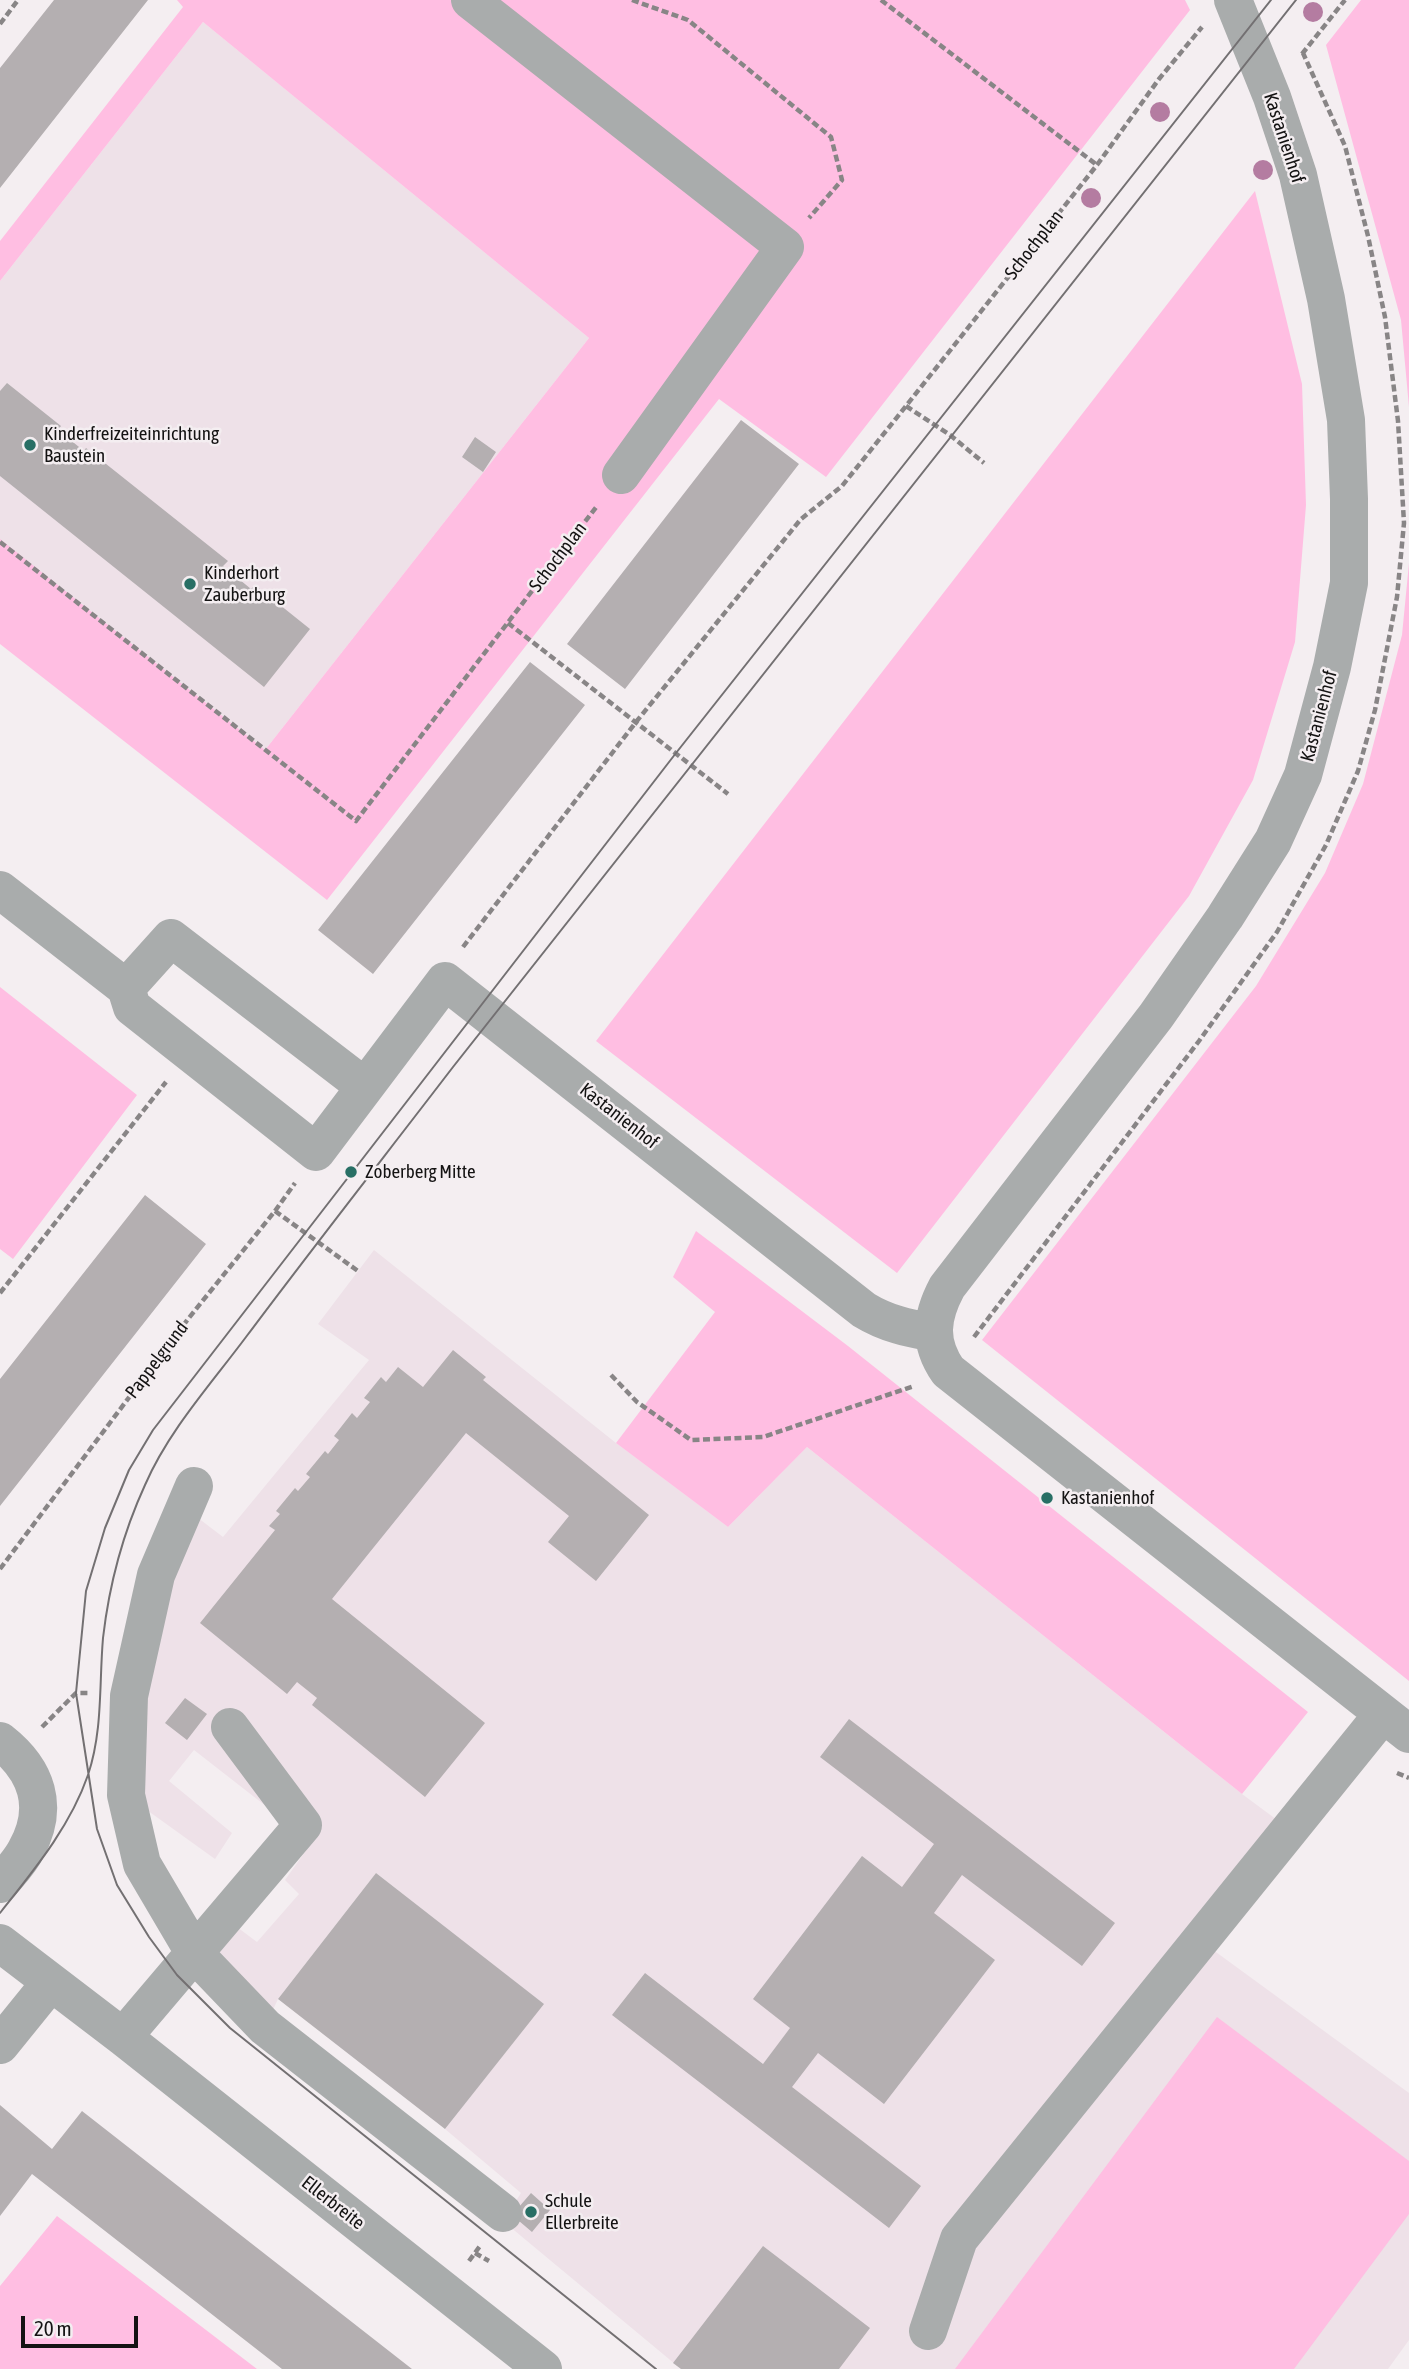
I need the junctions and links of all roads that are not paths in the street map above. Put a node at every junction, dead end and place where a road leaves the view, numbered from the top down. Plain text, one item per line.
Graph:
1 (470, 0) edge
2 (1233, 0) edge
3 (621, 475) road end
4 (0, 890) edge
5 (126, 988) junction
6 (364, 1086) junction
7 (917, 1329) junction
8 (194, 1486) dead end
9 (1396, 1724) edge
10 (230, 1727) dead end
11 (8, 1747) edge
12 (0, 1884) edge
13 (0, 1943) edge
14 (195, 1954) junction
15 (51, 1982) junction
16 (123, 2037) junction
17 (0, 2045) edge
18 (503, 2213) road end
19 (928, 2331) dead end
20 (543, 2369) edge

1 - 3 street
2 - 7 street, Kastanienhof
4 - 5 street
5 - 6 street
5 - 6 street
6 - 7 street, Kastanienhof
7 - 9 street, Kastanienhof
8 - 14 street
9 - 19 street
10 - 14 street
11 - 12 street
13 - 15 street, Ellerbreite
14 - 16 street
14 - 18 street
15 - 16 street, Ellerbreite
15 - 17 street
16 - 20 street, Ellerbreite

